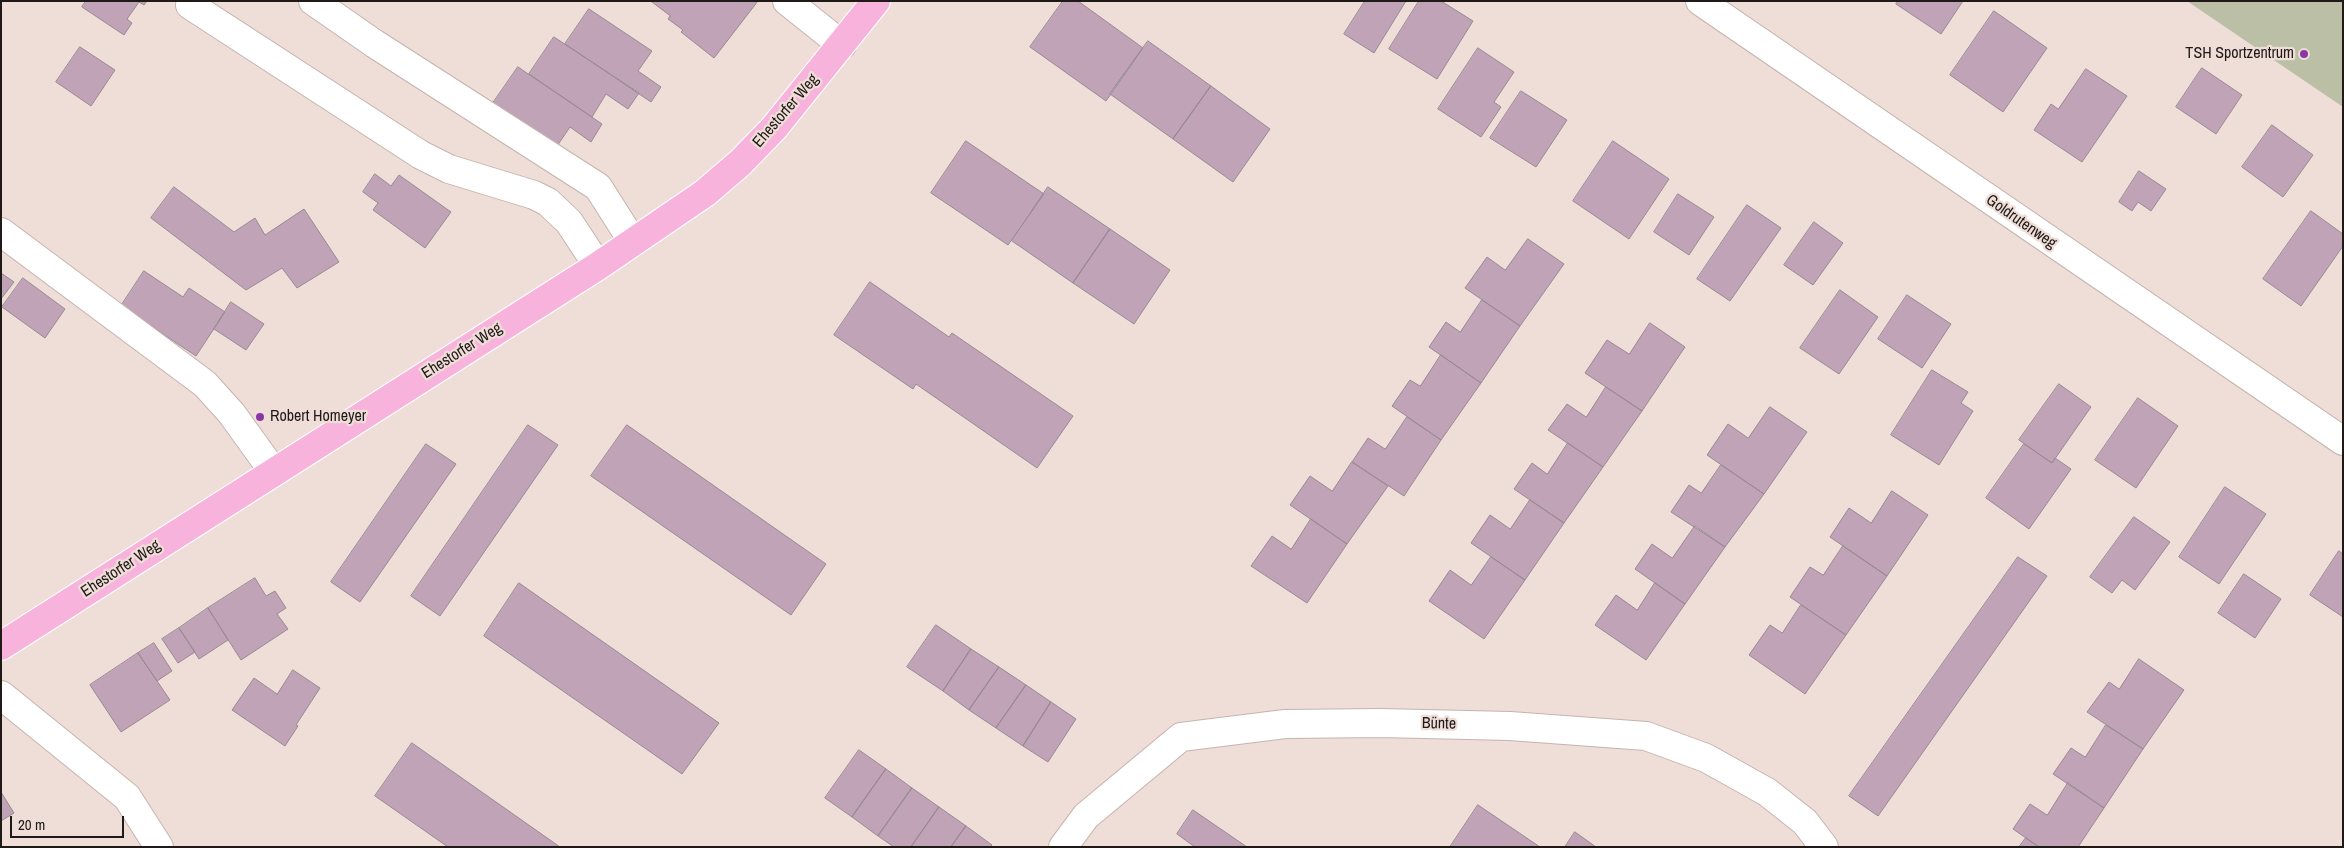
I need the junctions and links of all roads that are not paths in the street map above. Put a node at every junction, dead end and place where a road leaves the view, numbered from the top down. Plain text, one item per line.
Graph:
1 (313, 1) edge
2 (787, 1) edge
3 (876, 1) edge
4 (1700, 1) edge
5 (190, 5) dead end
6 (842, 45) junction
7 (1, 232) edge
8 (633, 242) junction
9 (598, 266) junction
10 (2343, 441) edge
11 (273, 471) junction
12 (1, 646) edge
13 (1, 695) edge
14 (159, 847) edge
15 (1063, 847) edge
16 (1824, 847) edge

1 - 8 street
2 - 6 street
3 - 6 main road, Ehestorfer Weg
4 - 10 street, Goldrutenweg
5 - 9 street
6 - 8 main road, Ehestorfer Weg
7 - 11 street
8 - 9 main road, Ehestorfer Weg
9 - 11 main road, Ehestorfer Weg
11 - 12 main road, Ehestorfer Weg
13 - 14 street
15 - 16 street, Bünte

